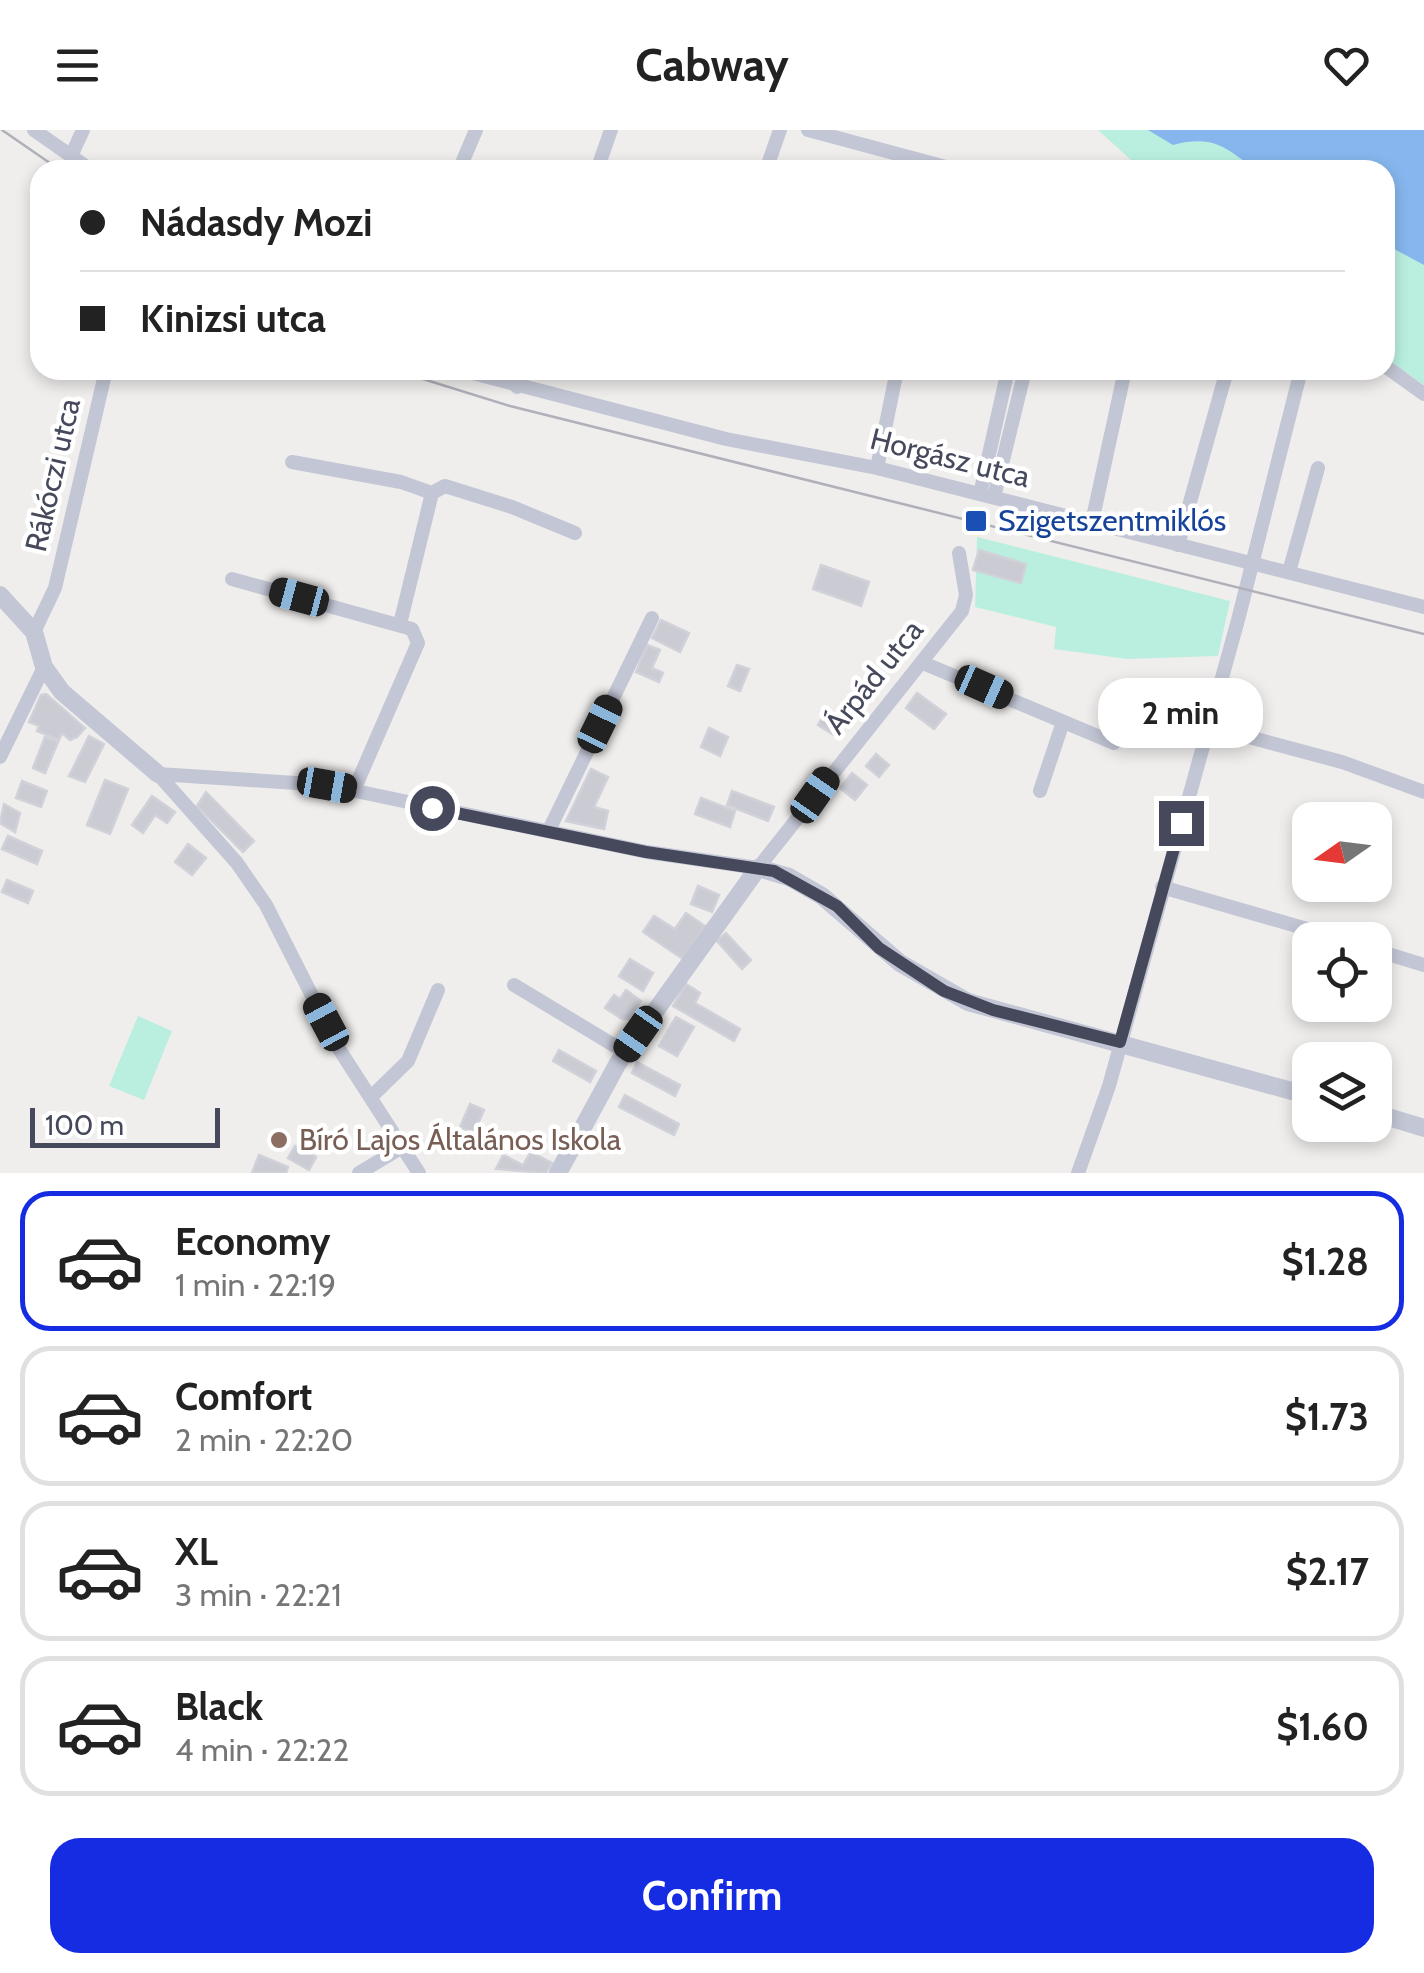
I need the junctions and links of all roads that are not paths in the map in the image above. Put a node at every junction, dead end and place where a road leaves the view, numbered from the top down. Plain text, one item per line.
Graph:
1 (34, 130) edge
2 (83, 130) edge
3 (476, 130) edge
4 (611, 130) edge
5 (780, 130) edge
6 (808, 130) edge
7 (71, 156) junction
8 (77, 160) edge
9 (463, 160) edge
10 (600, 160) edge
11 (770, 160) edge
12 (915, 160) edge
13 (1395, 373) edge
14 (104, 380) edge
15 (492, 380) edge
16 (520, 380) edge
17 (895, 380) edge
18 (1006, 380) edge
19 (1023, 380) edge
20 (1123, 380) edge
21 (1224, 380) edge
22 (1298, 380) edge
23 (517, 388) junction
24 (1424, 394) edge
25 (292, 462) dead end
26 (877, 468) junction
27 (1318, 468) dead end
28 (432, 493) junction
29 (987, 495) junction
30 (1092, 522) junction
31 (575, 533) dead end
32 (1178, 545) junction
33 (960, 553) dead end
34 (1251, 565) junction
35 (1289, 572) junction
36 (232, 579) dead end
37 (0, 595) edge
38 (1424, 607) edge
39 (652, 618) dead end
40 (400, 624) junction
41 (34, 632) junction
42 (924, 662) junction
43 (44, 667) junction
44 (0, 718) edge
45 (1064, 722) junction
46 (1208, 726) junction
47 (12, 731) junction
48 (1114, 743) dead end
49 (0, 756) edge
50 (158, 774) junction
51 (193, 777) junction
52 (354, 790) junction
53 (1040, 791) dead end
54 (1424, 792) edge
55 (186, 805) junction
56 (549, 830) junction
57 (758, 868) junction
58 (1162, 887) junction
59 (1292, 925) edge
60 (1392, 955) edge
61 (1424, 965) edge
62 (514, 986) dead end
63 (438, 990) dead end
64 (1120, 1042) junction
65 (626, 1052) junction
66 (1292, 1091) edge
67 (371, 1098) junction
68 (1392, 1118) edge
69 (1424, 1128) edge
70 (404, 1146) junction
71 (359, 1173) edge
72 (419, 1173) edge
73 (558, 1173) edge
74 (1078, 1173) edge

1 - 7 street
2 - 7 street
3 - 9 street
4 - 10 street
5 - 11 street
6 - 12 street
7 - 8 street
13 - 24 street
14 - 41 street, Rákóczi utca
15 - 23 street, Horgász utca
16 - 23 street
17 - 26 street
18 - 29 street
19 - 29 street
20 - 30 street
21 - 32 street
22 - 34 street
23 - 26 street, Horgász utca
25 - 28 street
26 - 29 street, Horgász utca
27 - 35 street
28 - 31 street
28 - 40 street
29 - 30 street, Horgász utca
30 - 32 street, Horgász utca
32 - 34 street, Horgász utca
33 - 42 street, Árpád utca
34 - 35 street, Horgász utca
34 - 46 street
35 - 38 street, Horgász utca
36 - 40 street
37 - 41 street
39 - 56 street
40 - 52 street
41 - 43 street
42 - 45 street
42 - 57 street, Árpád utca
43 - 47 street
43 - 50 street
44 - 47 street
45 - 48 street
45 - 53 street
46 - 54 street
46 - 58 street
47 - 49 street
50 - 51 street
50 - 55 street
51 - 52 street
51 - 55 street
52 - 56 street
55 - 67 street
56 - 57 street
57 - 64 street
57 - 65 street, Árpád utca
58 - 59 street
58 - 64 street
60 - 61 street
62 - 65 street
63 - 67 street
64 - 66 street
64 - 74 street
65 - 73 street, Árpád utca
67 - 70 street
68 - 69 street
70 - 71 street
70 - 72 street

